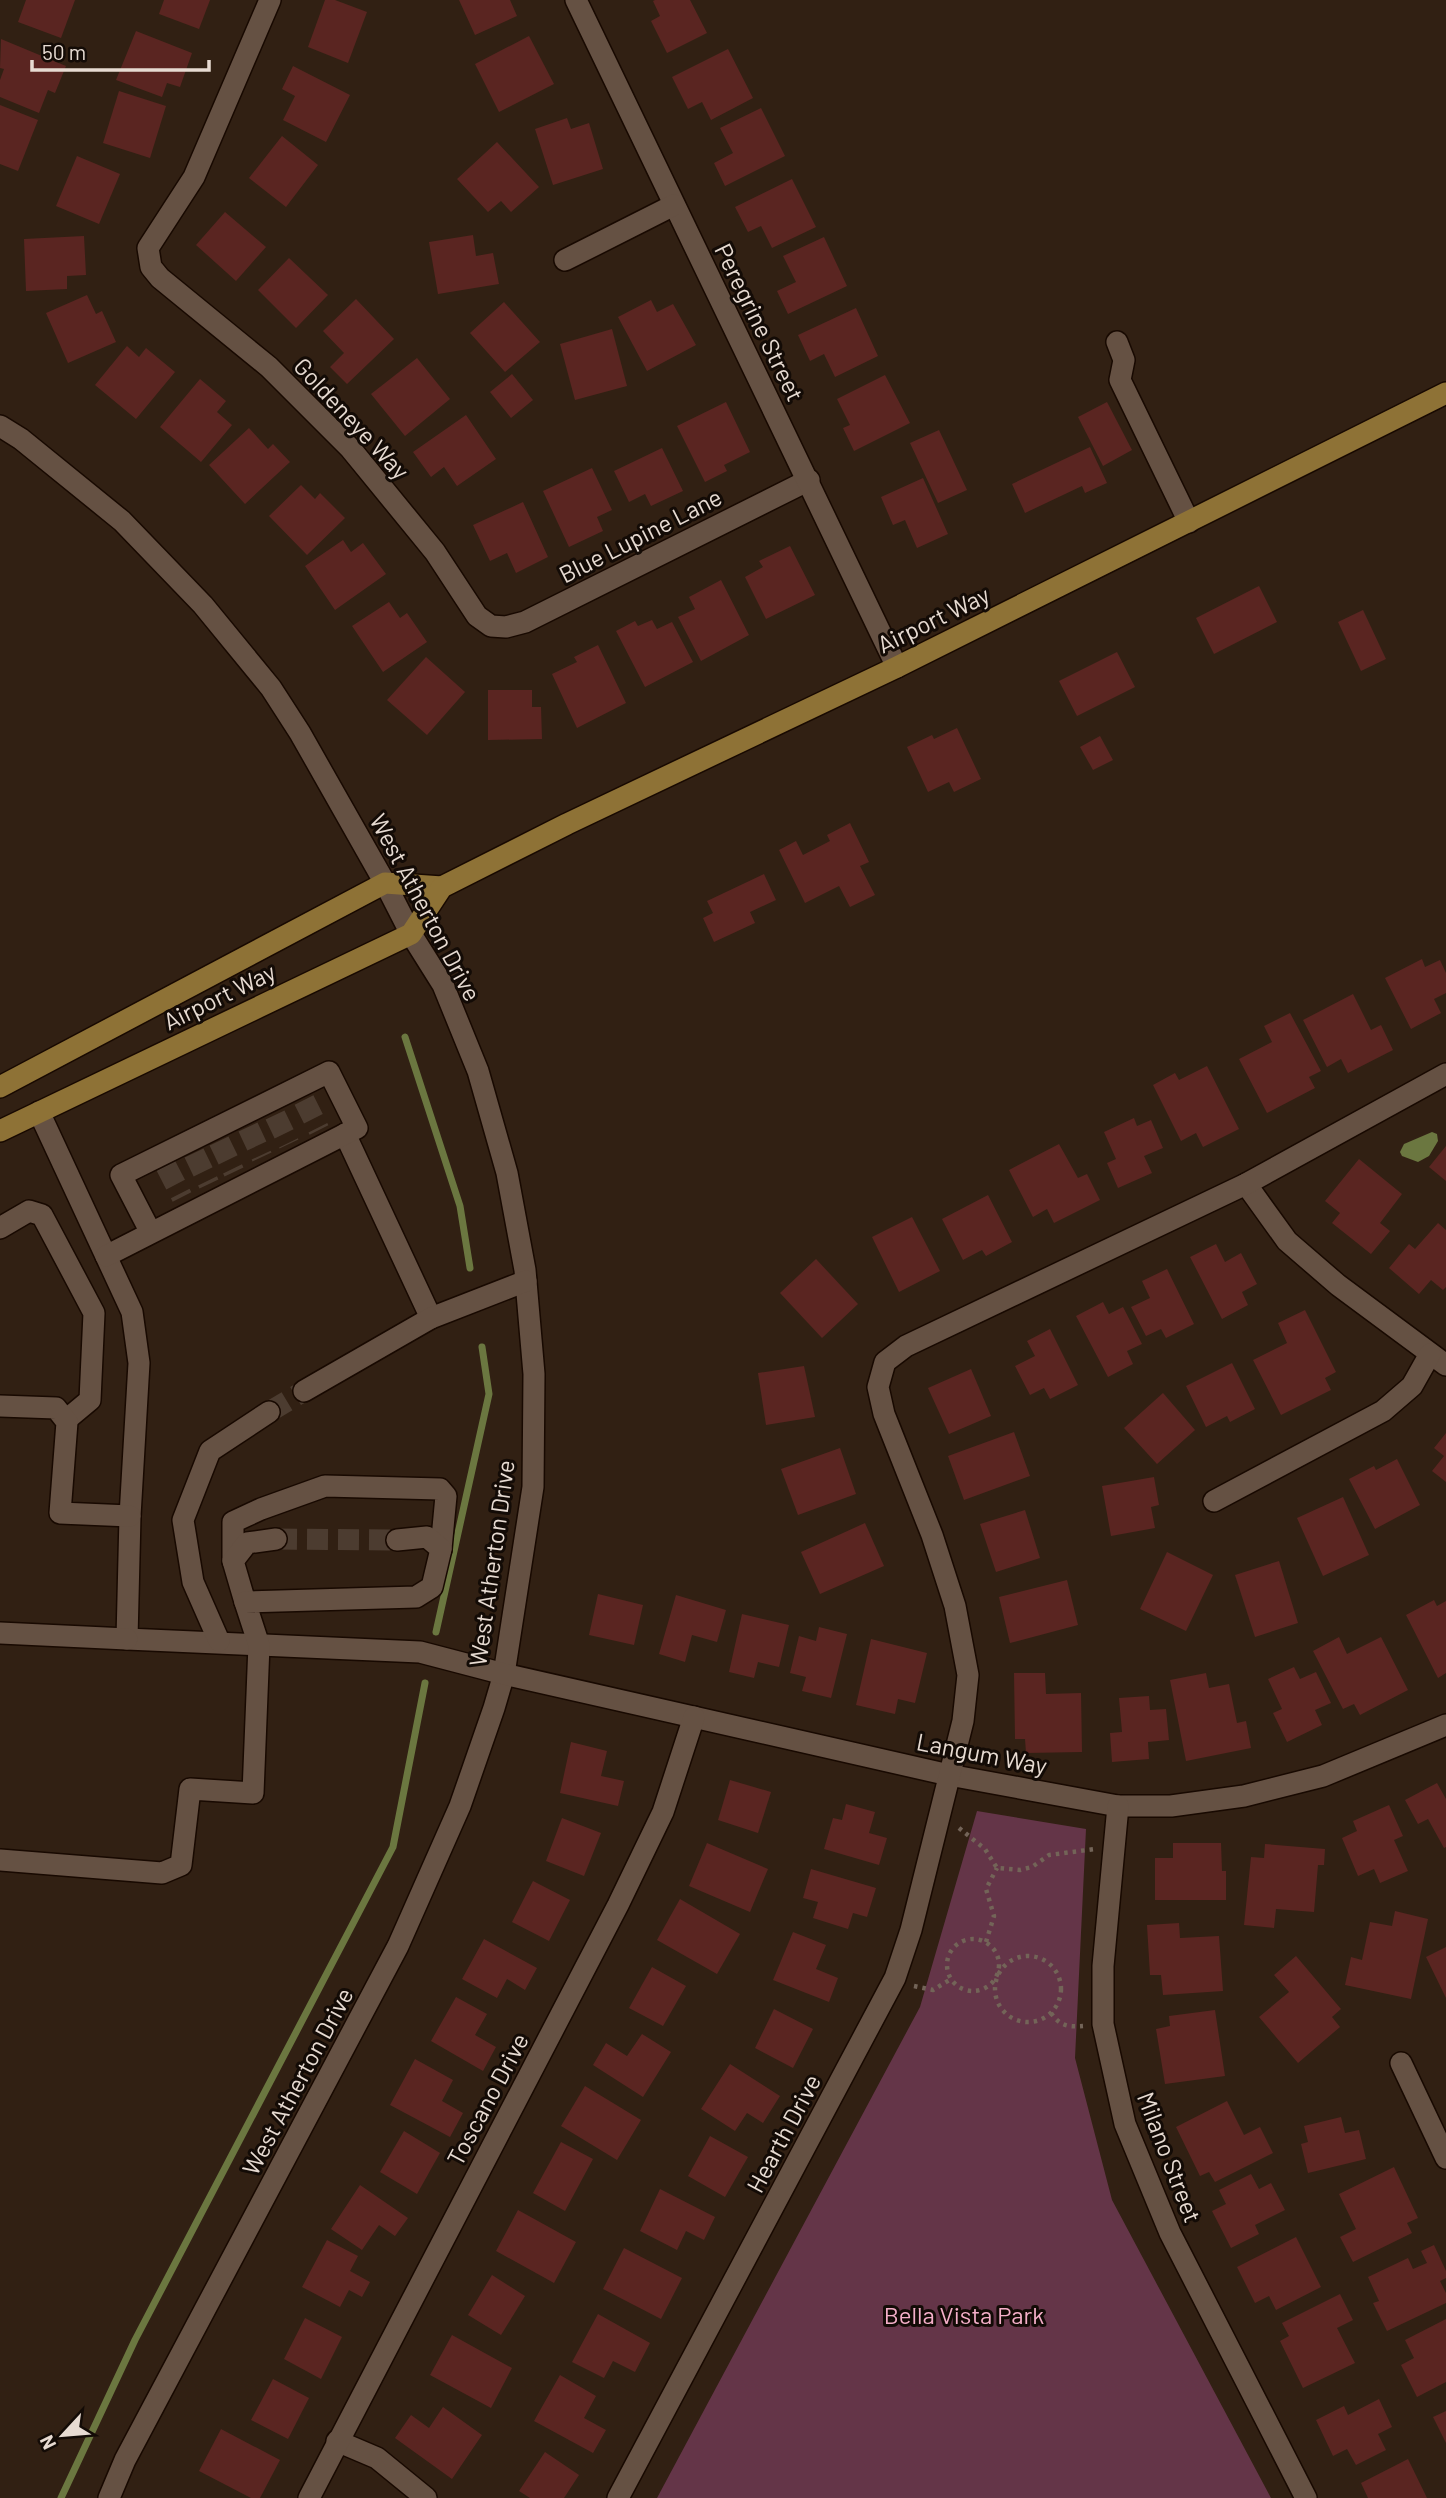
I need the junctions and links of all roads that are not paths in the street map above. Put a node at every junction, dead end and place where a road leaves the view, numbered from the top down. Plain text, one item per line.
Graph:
1 (270, 0) edge
2 (576, 0) edge
3 (674, 205) junction
4 (565, 260) dead end
5 (1117, 342) dead end
6 (1446, 393) edge
7 (0, 426) edge
8 (809, 480) junction
9 (1189, 522) junction
10 (491, 626) joint
11 (897, 667) junction
12 (385, 883) junction
13 (442, 887) junction
14 (411, 934) junction
15 (1446, 1074) edge
16 (0, 1087) edge
17 (39, 1112) junction
18 (0, 1131) edge
19 (345, 1134) junction
20 (1246, 1184) junction
21 (0, 1228) edge
22 (150, 1233) junction
23 (106, 1256) junction
24 (526, 1282) junction
25 (431, 1318) junction
26 (1438, 1359) edge
27 (304, 1391) tunnel mouth
28 (0, 1406) edge
29 (269, 1412) tunnel mouth
30 (66, 1420) junction
31 (1214, 1501) dead end
32 (130, 1516) junction
33 (276, 1539) tunnel mouth
34 (397, 1540) tunnel mouth
35 (442, 1549) junction
36 (233, 1561) junction
37 (245, 1602) junction
38 (0, 1633) edge
39 (127, 1639) junction
40 (219, 1642) junction
41 (259, 1645) junction
42 (504, 1674) junction
43 (694, 1717) junction
44 (1446, 1725) edge
45 (949, 1775) junction
46 (1118, 1806) junction
47 (0, 1860) edge
48 (1401, 2063) dead end
49 (1446, 2158) edge
50 (337, 2441) junction
51 (109, 2498) edge
52 (309, 2498) edge
53 (426, 2498) edge
54 (618, 2498) edge
55 (1306, 2498) edge

1 - 10 street, Goldeneye Way
2 - 3 street, Peregrine Street
3 - 4 street
3 - 8 street, Peregrine Street
5 - 9 street
6 - 9 main road, Airport Way
7 - 12 street, West Atherton Drive
8 - 10 street, Blue Lupine Lane
8 - 11 street, Peregrine Street
9 - 11 main road, Airport Way
11 - 13 main road, Airport Way
12 - 13 main road
12 - 14 street, West Atherton Drive
12 - 16 main road, Airport Way
13 - 14 main road, Airport Way
14 - 17 main road, Airport Way
14 - 24 street, West Atherton Drive
15 - 20 street, Hearth Drive
17 - 18 main road, Airport Way
17 - 23 street
19 - 22 street
19 - 22 street
19 - 25 street
20 - 26 street
20 - 45 street, Hearth Drive
21 - 30 street
22 - 23 street
23 - 32 street
24 - 25 street
24 - 42 street, West Atherton Drive
25 - 27 street
26 - 31 street
28 - 30 street
29 - 40 street
30 - 32 street
32 - 39 street
33 - 36 street
34 - 35 street
35 - 36 street
35 - 37 street
36 - 37 street
37 - 41 street
38 - 39 street, Langum Way
39 - 40 street, Langum Way
40 - 41 street, Langum Way
41 - 42 street, Langum Way
41 - 47 street
42 - 43 street, Langum Way
42 - 51 street, West Atherton Drive
43 - 45 street, Langum Way
43 - 50 street, Toscano Drive
44 - 46 street, Langum Way
45 - 46 street, Langum Way
45 - 54 street, Hearth Drive
46 - 55 street, Milano Street
48 - 49 street
50 - 52 street, Toscano Drive
50 - 53 street

